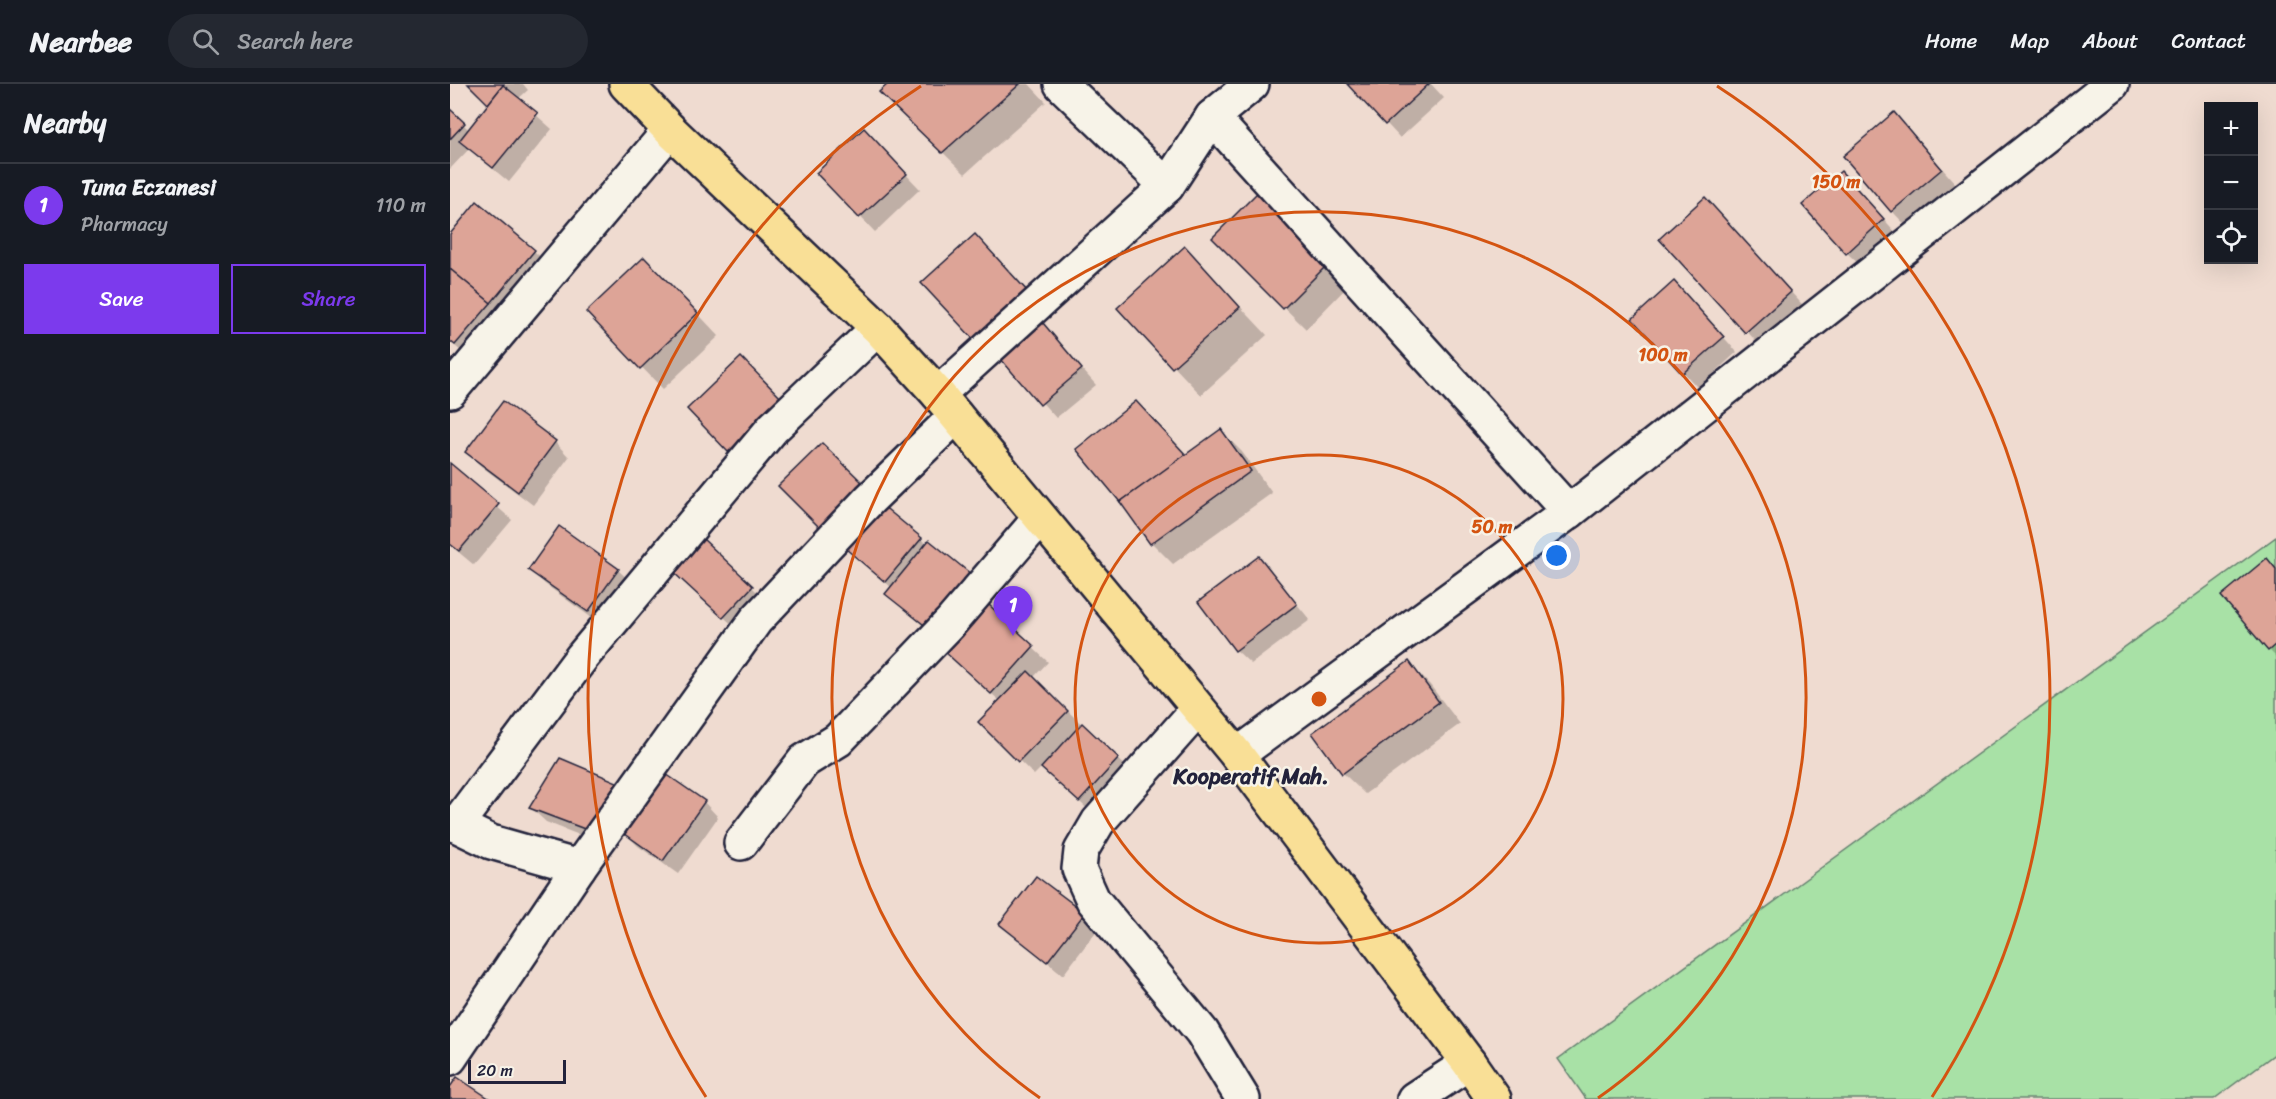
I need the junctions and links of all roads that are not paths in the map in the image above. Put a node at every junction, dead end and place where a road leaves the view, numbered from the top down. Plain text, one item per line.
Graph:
1 (626, 84) edge
2 (1061, 84) edge
3 (1252, 84) edge
4 (2112, 84) edge
5 (1212, 117) junction
6 (670, 130) junction
7 (1167, 186) junction
8 (878, 328) junction
9 (450, 391) edge
10 (947, 405) junction
11 (1569, 512) junction
12 (1041, 518) junction
13 (1198, 709) junction
14 (1237, 755) junction
15 (453, 823) edge
16 (741, 843) dead end
17 (579, 867) junction
18 (450, 1058) edge
19 (1469, 1063) junction
20 (1242, 1099) edge
21 (1414, 1099) edge
22 (1494, 1099) edge

1 - 6 main road
2 - 7 street
3 - 5 street
4 - 11 street
5 - 7 street
5 - 11 street
6 - 8 main road
6 - 9 street
7 - 10 street
8 - 10 main road
8 - 15 street
10 - 12 main road
10 - 17 street
11 - 14 street
12 - 13 main road
12 - 16 street
13 - 14 main road
13 - 20 street
14 - 19 main road
15 - 17 street
17 - 18 street
19 - 21 street
19 - 22 main road

